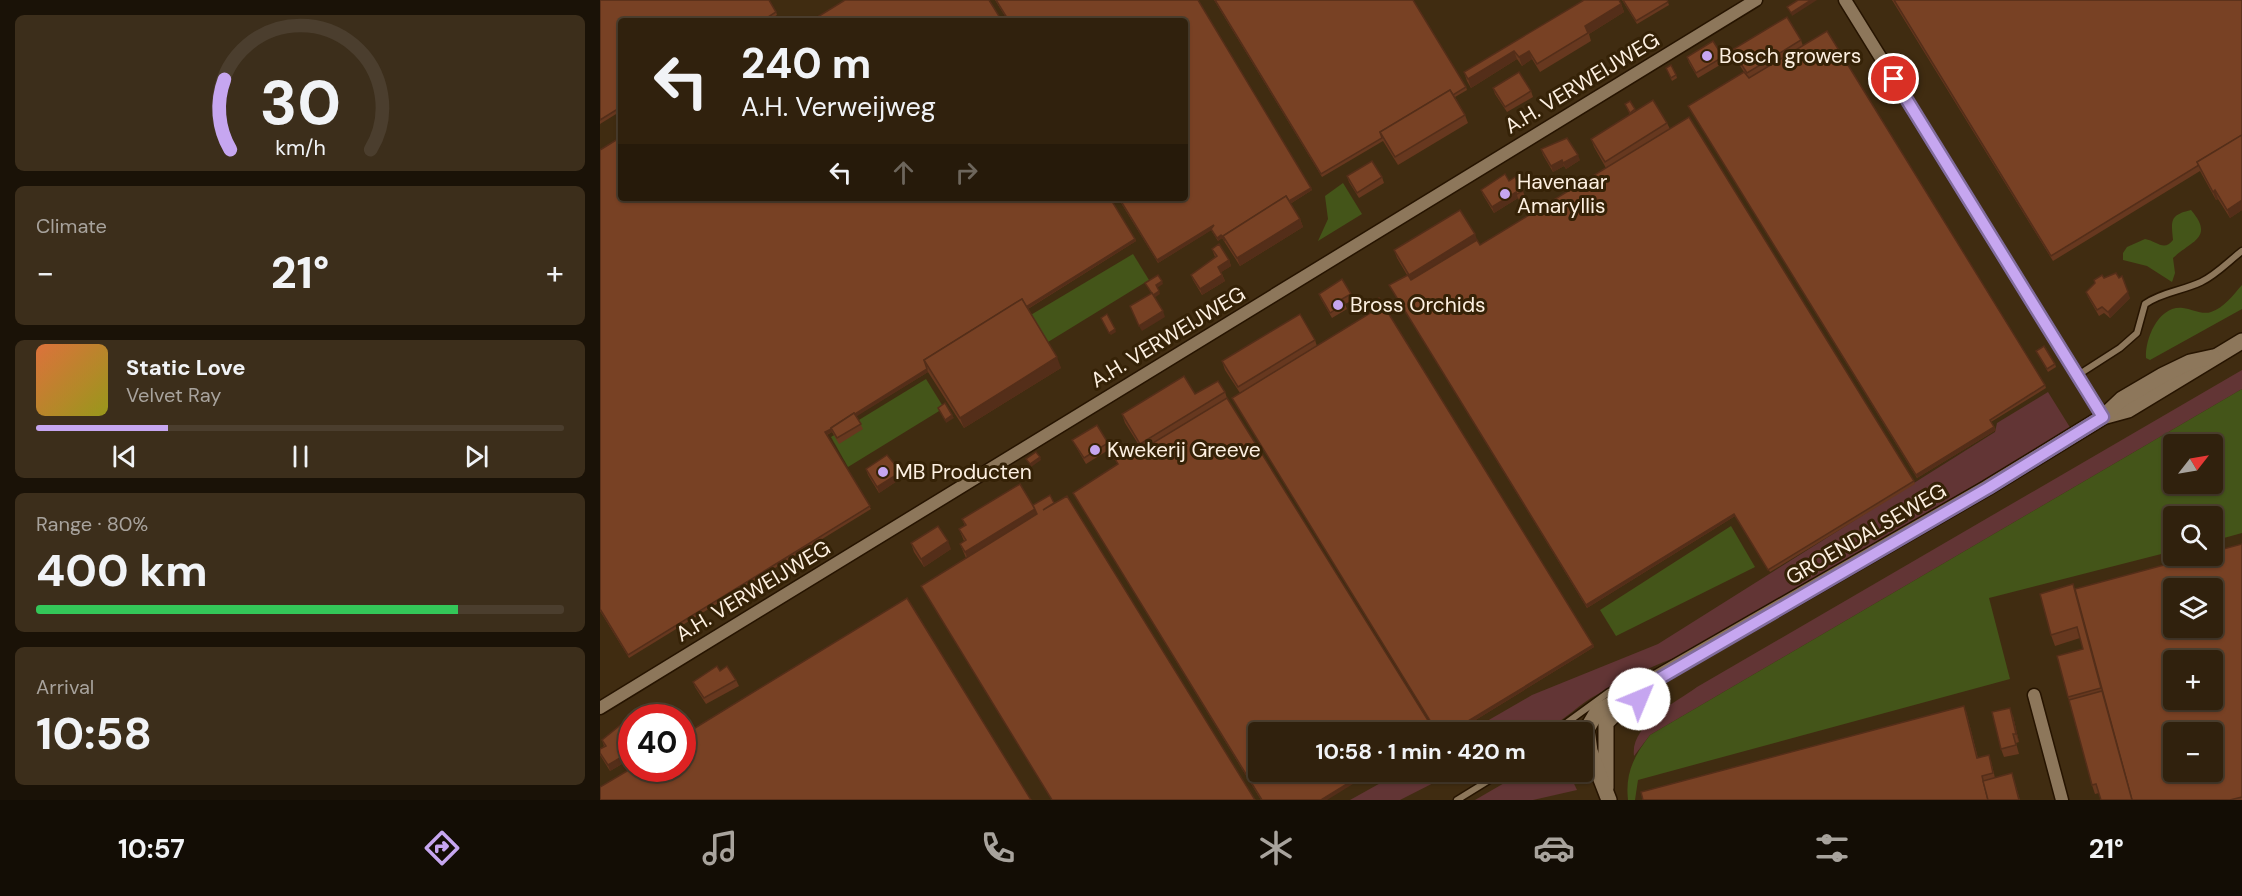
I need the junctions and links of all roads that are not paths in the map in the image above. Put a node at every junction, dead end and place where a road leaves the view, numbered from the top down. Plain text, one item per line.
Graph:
1 (1756, 0) edge
2 (1845, 0) edge
3 (2242, 251) edge
4 (2242, 341) edge
5 (2077, 375) junction
6 (2103, 417) junction
7 (1648, 685) junction
8 (2034, 695) dead end
9 (600, 708) edge
10 (1616, 712) junction
11 (1568, 722) edge
12 (1591, 722) edge
13 (1593, 726) edge
14 (1593, 758) edge
15 (1486, 782) edge
16 (1607, 794) edge
17 (1457, 800) edge
18 (2062, 800) edge

1 - 9 street, A.H. VERWEIJWEG
2 - 5 street
3 - 5 lane
4 - 6 street, GROENDALSEWEG
5 - 6 street
6 - 7 street, GROENDALSEWEG
7 - 10 street, GROENDALSEWEG
7 - 11 lane
7 - 12 street, GROENDALSEWEG
8 - 18 street
10 - 13 street, GROENDALSEWEG
10 - 16 street
14 - 16 street
15 - 17 lane

